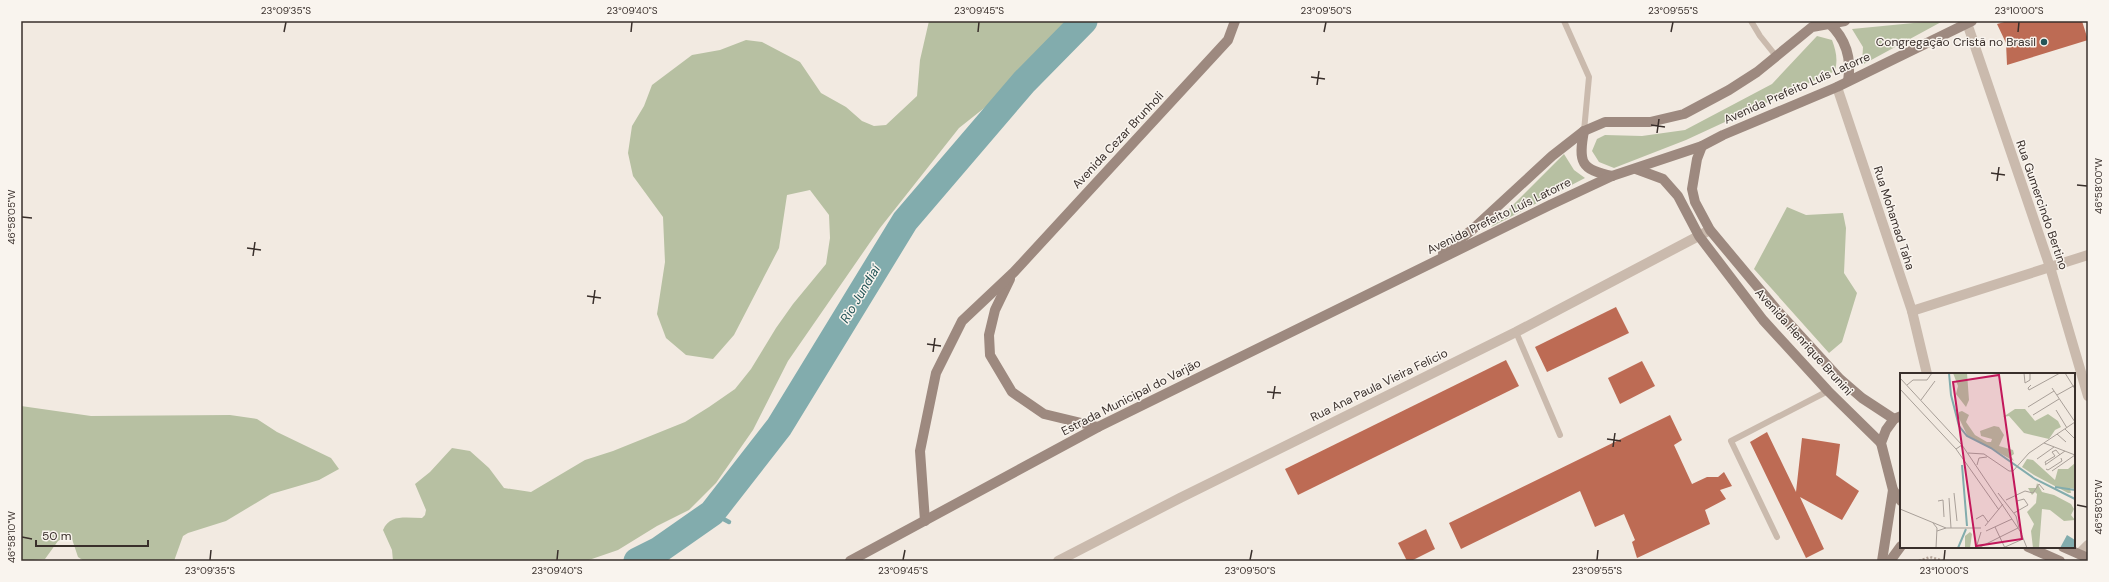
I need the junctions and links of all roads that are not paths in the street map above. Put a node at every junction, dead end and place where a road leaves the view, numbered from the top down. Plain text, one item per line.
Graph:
1 (1235, 21) edge
2 (1564, 21) edge
3 (1751, 21) edge
4 (1845, 21) edge
5 (1970, 22) edge
6 (1828, 23) junction
7 (1776, 56) junction
8 (1848, 81) junction
9 (1837, 87) junction
10 (1584, 132) junction
11 (1702, 146) junction
12 (1636, 169) junction
13 (1612, 176) junction
14 (1710, 230) junction
15 (1699, 236) junction
16 (2088, 255) edge
17 (1428, 266) junction
18 (2050, 267) junction
19 (1014, 272) junction
20 (1912, 311) junction
21 (1516, 332) junction
22 (1923, 359) junction
23 (1923, 373) edge
24 (1927, 373) edge
25 (1828, 391) junction
26 (2088, 396) edge
27 (1898, 418) edge
28 (1098, 427) junction
29 (1560, 435) dead end
30 (1881, 443) junction
31 (1893, 490) junction
32 (1900, 500) edge
33 (925, 521) junction
34 (1777, 537) dead end
35 (2088, 546) edge
36 (1900, 547) edge
37 (2030, 548) edge
38 (2065, 548) edge
39 (2084, 556) edge
40 (850, 561) edge
41 (1058, 561) edge
42 (1882, 561) edge
43 (1890, 561) edge
44 (2060, 561) edge

1 - 19 main road, Avenida Cezar Brunholi
2 - 10 lane
3 - 7 lane
4 - 6 main road, Avenida Prefeito Luís Latorre
5 - 8 main road, Avenida Prefeito Luís Latorre
5 - 18 street, Rua Gumercindo Bertino
6 - 7 main road, Avenida Prefeito Luís Latorre
6 - 8 main road
7 - 10 main road, Avenida Prefeito Luís Latorre
8 - 9 main road, Avenida Prefeito Luís Latorre
9 - 11 main road, Avenida Prefeito Luís Latorre
9 - 20 street, Rua Mohamad Taha
10 - 13 main road
10 - 17 main road, Avenida Prefeito Luís Latorre
11 - 12 main road, Avenida Prefeito Luís Latorre
11 - 14 main road, Avenida Henrique Brunini
12 - 13 main road, Avenida Prefeito Luís Latorre
12 - 15 main road, Avenida Henrique Brunini
13 - 17 main road, Avenida Prefeito Luís Latorre
14 - 15 street, Rua Ana Paula Vieira Felicio
14 - 27 main road, Avenida Henrique Brunini
15 - 21 street, Rua Ana Paula Vieira Felicio
15 - 25 main road, Avenida Henrique Brunini
16 - 18 street
17 - 28 main road, Estrada Municipal do Varjão
18 - 20 street
18 - 26 street, Rua Gumercindo Bertino
19 - 28 main road, Avenida Cezar Brunholi
19 - 33 main road, Avenida Cezar Brunholi
20 - 22 street, Rua Mohamad Taha
21 - 29 lane
21 - 41 street, Rua Ana Paula Vieira Felicio
22 - 23 street
22 - 24 street
25 - 30 main road, Avenida Henrique Brunini
25 - 34 lane
27 - 30 main road
28 - 33 main road, Estrada Municipal do Varjão
30 - 31 main road
31 - 32 main road
31 - 42 main road
33 - 40 main road, Estrada Municipal do Varjão
35 - 39 street
36 - 43 main road
37 - 44 main road
38 - 39 main road

